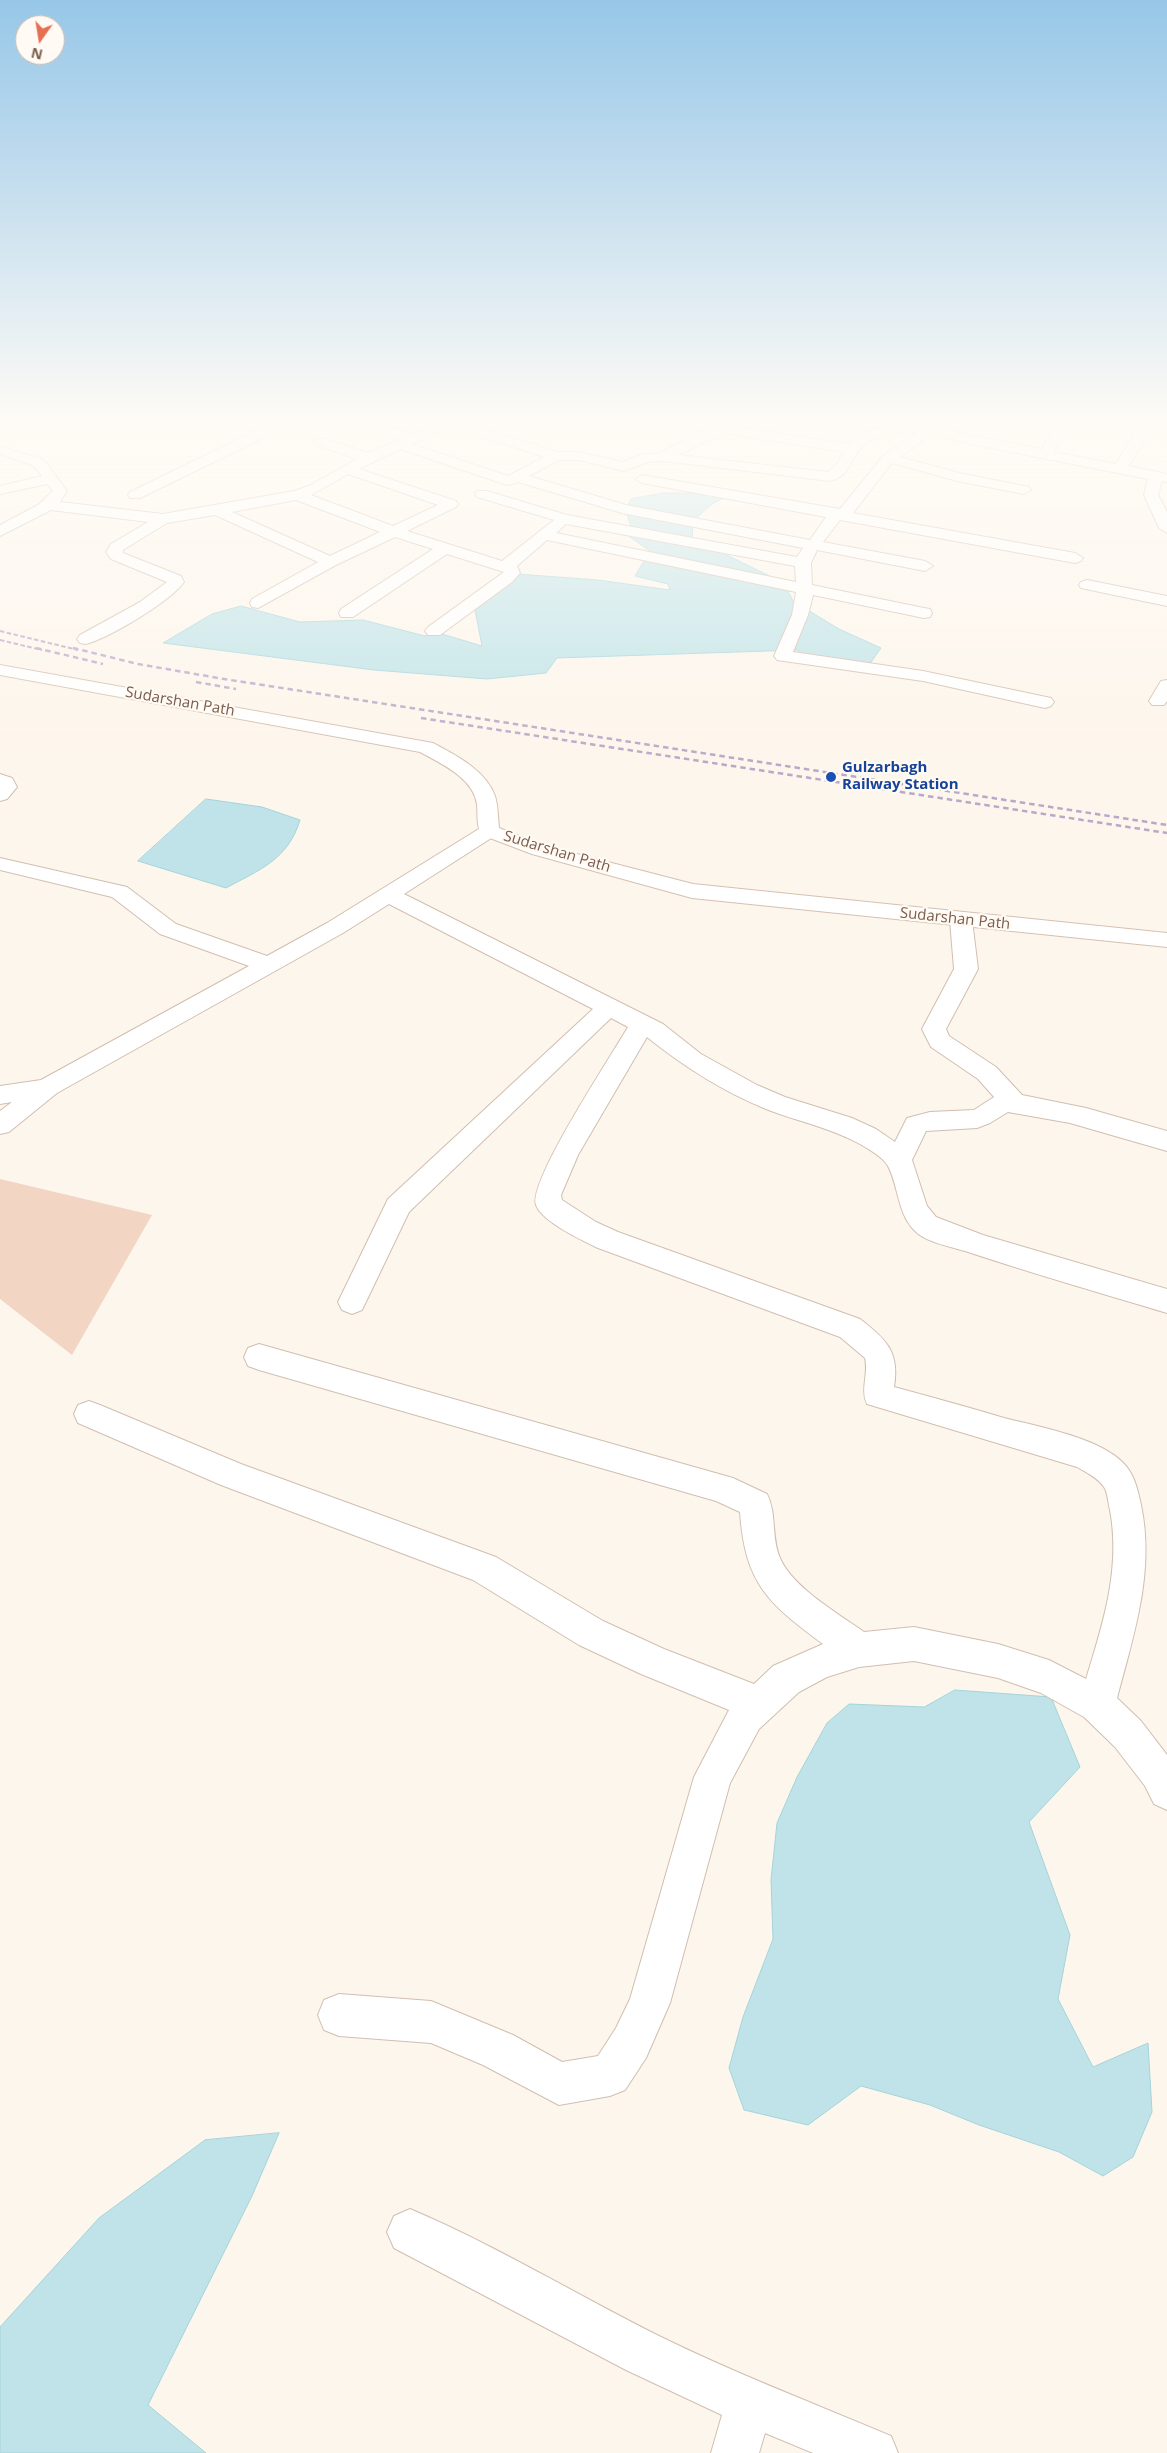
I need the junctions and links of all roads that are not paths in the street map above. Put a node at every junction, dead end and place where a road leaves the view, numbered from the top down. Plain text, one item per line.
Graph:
1 (134, 536) edge
2 (274, 536) edge
3 (385, 536) edge
4 (408, 536) edge
5 (542, 536) edge
6 (551, 536) edge
7 (661, 536) edge
8 (772, 536) edge
9 (820, 536) edge
10 (961, 536) edge
11 (813, 544) junction
12 (443, 549) junction
13 (1075, 558) dead end
14 (330, 562) junction
15 (802, 563) junction
16 (924, 566) dead end
17 (505, 567) junction
18 (1087, 585) dead end
19 (803, 589) junction
20 (1167, 601) edge
21 (258, 602) dead end
22 (347, 613) dead end
23 (924, 613) dead end
24 (434, 631) dead end
25 (86, 639) dead end
26 (0, 670) edge
27 (1167, 684) edge
28 (1158, 701) dead end
29 (1045, 702) dead end
30 (0, 780) edge
31 (0, 795) edge
32 (490, 831) junction
33 (0, 864) edge
34 (388, 895) junction
35 (961, 920) junction
36 (1167, 940) edge
37 (268, 964) junction
38 (609, 1007) junction
39 (642, 1024) junction
40 (48, 1087) junction
41 (0, 1095) edge
42 (1016, 1104) junction
43 (0, 1124) edge
44 (1167, 1141) edge
45 (899, 1160) junction
46 (1167, 1301) edge
47 (352, 1302) dead end
48 (260, 1356) dead end
49 (89, 1414) dead end
50 (859, 1650) junction
51 (759, 1704) junction
52 (1098, 1704) junction
53 (1167, 1791) edge
54 (339, 2015) dead end
55 (410, 2232) dead end
56 (750, 2402) junction
57 (735, 2453) edge
58 (874, 2453) edge

1 - 25 street
2 - 14 street
3 - 14 street
4 - 12 street
5 - 17 street
6 - 19 street
7 - 15 street
8 - 11 street
9 - 11 street
10 - 13 street
11 - 15 street
11 - 16 street
12 - 17 street
12 - 22 street
14 - 21 street
15 - 19 street
17 - 24 street
18 - 20 street
19 - 23 street
19 - 29 street
26 - 32 street, Sudarshan Path
27 - 28 street
30 - 31 street
32 - 34 street
32 - 35 street, Sudarshan Path
33 - 37 street
34 - 37 street
34 - 38 street
35 - 36 street, Sudarshan Path
35 - 42 street
37 - 40 street
38 - 39 street
38 - 47 street
39 - 45 street
39 - 52 street
40 - 41 street
40 - 43 street
42 - 44 street
42 - 45 street
45 - 46 street
48 - 50 street
49 - 51 street
50 - 51 street
50 - 52 street
51 - 54 street
52 - 53 street
55 - 56 street
56 - 57 street
56 - 58 street

